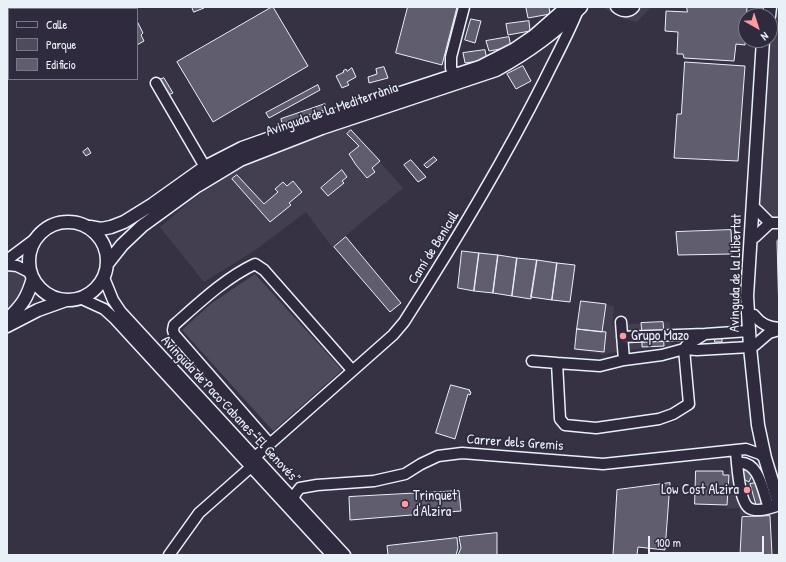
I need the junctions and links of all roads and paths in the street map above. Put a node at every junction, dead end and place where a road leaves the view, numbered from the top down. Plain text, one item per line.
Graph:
1 (464, 7) edge
2 (566, 7) edge
3 (616, 7) edge
4 (634, 7) edge
5 (580, 8) edge
6 (762, 48) edge
7 (767, 48) edge
8 (455, 76) junction
9 (156, 83) dead end
10 (205, 167) junction
11 (756, 209) junction
12 (775, 223) edge
13 (90, 227) junction
14 (755, 237) junction
15 (35, 240) junction
16 (7, 260) edge
17 (108, 264) junction
18 (7, 265) edge
19 (32, 275) junction
20 (104, 278) junction
21 (80, 298) junction
22 (66, 300) junction
23 (754, 315) junction
24 (7, 320) edge
25 (621, 322) dead end
26 (7, 326) edge
27 (779, 329) edge
28 (749, 331) junction
29 (705, 334) junction
30 (622, 337) junction
31 (752, 346) junction
32 (684, 349) junction
33 (624, 360) junction
34 (532, 361) dead end
35 (557, 363) junction
36 (352, 370) junction
37 (760, 436) junction
38 (270, 444) junction
39 (741, 450) junction
40 (765, 458) junction
41 (253, 462) junction
42 (737, 463) junction
43 (779, 486) edge
44 (293, 499) junction
45 (776, 506) edge
46 (169, 555) edge
47 (332, 555) edge
48 (345, 555) edge

1 - 8 street
2 - 8 main road, Avinguda de la Mediterrània
3 - 4 street
5 - 17 main road, Avinguda de la Mediterrània
5 - 36 street, Camí de Benicull
6 - 28 main road, Avinguda de la Llibertat
7 - 11 main road, Avinguda de la Llibertat
8 - 10 main road, Avinguda de la Mediterrània
9 - 10 street
10 - 13 main road, Avinguda de la Mediterrània
11 - 12 street
11 - 14 main road, Avinguda de la Llibertat
12 - 14 street
13 - 15 main road
13 - 17 main road
14 - 23 main road, Avinguda de la Llibertat
15 - 16 street
15 - 19 main road
17 - 20 main road
18 - 19 street
19 - 22 main road
19 - 24 main road
20 - 21 main road
20 - 41 street, Avinguda de Paco Cabanes "El Genovés"
21 - 22 main road
21 - 41 street, Avinguda de Paco Cabanes "El Genovés"
22 - 26 main road
23 - 27 street
23 - 31 main road, Avinguda de la Llibertat
25 - 30 street
27 - 31 street
28 - 29 street
28 - 31 main road, Avinguda de la Llibertat
29 - 30 street
29 - 32 street
30 - 33 street
31 - 32 street
31 - 37 main road, Avinguda de la Llibertat
31 - 43 main road, Avinguda de la Llibertat
32 - 33 street
32 - 35 street
33 - 35 street
34 - 35 street
36 - 38 street, Camí de Benicull
36 - 38 street
37 - 39 street
37 - 40 main road, Avinguda de la Llibertat
38 - 41 street, Camí de Benicull
39 - 40 street
39 - 42 street
39 - 44 street, Carrer dels Gremis
40 - 45 main road, Avinguda de la Llibertat
41 - 44 street, Avinguda de Paco Cabanes "El Genovés"
41 - 46 street, Camí de Benicull
41 - 47 street, Avinguda de Paco Cabanes "El Genovés"
42 - 45 street
42 - 45 street
44 - 48 street, Avinguda de Paco Cabanes "El Genovés"

